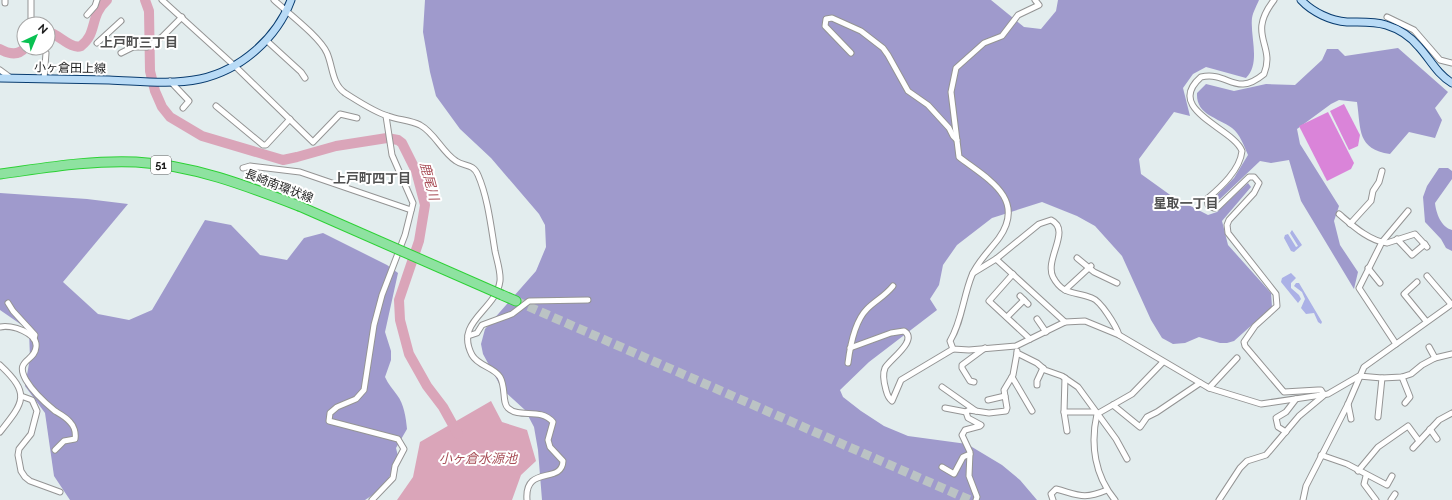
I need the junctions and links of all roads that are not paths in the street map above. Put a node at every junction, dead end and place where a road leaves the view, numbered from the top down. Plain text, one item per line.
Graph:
1 (31, 0) edge
2 (97, 0) edge
3 (162, 0) edge
4 (274, 0) edge
5 (291, 0) edge
6 (1035, 0) edge
7 (1274, 0) edge
8 (1301, 0) edge
9 (287, 12) junction
10 (87, 15) dead end
11 (31, 16) edge
12 (1387, 16) dead end
13 (182, 17) junction
14 (121, 21) dead end
15 (266, 40) junction
16 (97, 43) dead end
17 (120, 53) dead end
18 (851, 53) dead end
19 (46, 56) edge
20 (1452, 63) edge
21 (234, 65) junction
22 (0, 70) edge
23 (0, 78) edge
24 (11, 78) junction
25 (305, 78) dead end
26 (44, 79) junction
27 (169, 81) junction
28 (1452, 83) edge
29 (216, 106) dead end
30 (183, 108) dead end
31 (386, 116) junction
32 (357, 118) dead end
33 (290, 120) junction
34 (957, 140) junction
35 (243, 168) dead end
36 (1382, 171) dead end
37 (0, 173) edge
38 (411, 210) junction
39 (1408, 211) dead end
40 (1339, 214) dead end
41 (1350, 224) junction
42 (1397, 239) junction
43 (1382, 242) junction
44 (1077, 258) dead end
45 (996, 259) junction
46 (1089, 267) junction
47 (1368, 268) junction
48 (972, 274) junction
49 (1013, 274) junction
50 (1427, 276) dead end
51 (1117, 282) dead end
52 (1380, 282) dead end
53 (1417, 282) dead end
54 (892, 286) dead end
55 (1065, 290) junction
56 (588, 300) dead end
57 (1024, 300) dead end
58 (516, 301) tunnel mouth
59 (8, 303) dead end
60 (1452, 304) edge
61 (1007, 317) junction
62 (1037, 319) dead end
63 (1426, 321) junction
64 (1065, 322) junction
65 (0, 327) edge
66 (1046, 332) junction
67 (1119, 335) junction
68 (468, 336) junction
69 (34, 339) junction
70 (1030, 339) junction
71 (1396, 344) junction
72 (1016, 346) junction
73 (1429, 347) dead end
74 (850, 348) junction
75 (953, 348) junction
76 (985, 348) junction
77 (1017, 353) junction
78 (1452, 354) edge
79 (1237, 358) dead end
80 (1435, 358) junction
81 (1164, 362) junction
82 (848, 363) dead end
83 (0, 365) edge
84 (1043, 368) junction
85 (1359, 376) junction
86 (1402, 377) junction
87 (1012, 378) junction
88 (1065, 378) junction
89 (1382, 378) junction
90 (974, 382) dead end
91 (1200, 383) junction
92 (1037, 385) dead end
93 (942, 387) dead end
94 (1209, 388) junction
95 (1324, 395) junction
96 (21, 396) junction
97 (1005, 396) junction
98 (1296, 399) junction
99 (988, 400) dead end
100 (1404, 403) dead end
101 (1348, 404) junction
102 (1113, 405) junction
103 (945, 408) dead end
104 (1032, 411) dead end
105 (966, 412) junction
106 (977, 412) junction
107 (1064, 412) junction
108 (1096, 413) junction
109 (1452, 413) edge
110 (1378, 418) dead end
111 (1351, 419) dead end
112 (1430, 429) junction
113 (1067, 431) dead end
114 (0, 432) edge
115 (1286, 432) junction
116 (1437, 439) dead end
117 (1419, 441) junction
118 (1413, 448) dead end
119 (55, 450) dead end
120 (970, 454) junction
121 (1321, 455) junction
122 (1127, 459) dead end
123 (942, 467) dead end
124 (1358, 470) junction
125 (1366, 476) junction
126 (1392, 476) dead end
127 (1107, 490) junction
128 (60, 492) dead end
129 (1396, 494) dead end
130 (1094, 498) edge
131 (372, 500) edge
132 (527, 500) edge
133 (976, 500) edge
134 (1053, 500) edge
135 (1115, 500) edge
136 (1219, 500) edge
137 (1303, 500) edge
138 (1376, 500) edge
139 (1391, 500) edge

1 - 11 street
2 - 10 street
3 - 13 street
4 - 9 street
5 - 9 main road
6 - 34 street
7 - 95 street
8 - 28 main road
9 - 15 main road
9 - 31 street
12 - 20 street
13 - 17 street
13 - 21 street
14 - 16 street
15 - 21 main road
15 - 25 street
18 - 34 street
19 - 26 street
21 - 27 main road
21 - 33 street
22 - 24 street
23 - 24 main road, 小ヶ倉田上線
24 - 26 main road, 小ヶ倉田上線
26 - 27 main road, 小ヶ倉田上線
27 - 30 street
29 - 33 street
31 - 38 street
31 - 68 street
32 - 33 street
34 - 48 street
35 - 38 street
36 - 41 street
37 - 58 highway, 長崎南環状線 / 51, bridge
38 - 131 street
39 - 43 street
40 - 41 street
41 - 43 street
42 - 42 street
42 - 43 street
43 - 47 street
44 - 46 street
45 - 48 street
45 - 49 street
45 - 55 street
46 - 51 street
46 - 55 street
47 - 52 street
47 - 71 street
48 - 75 street
49 - 61 street
49 - 64 street
50 - 60 street
53 - 63 street
54 - 74 street
55 - 67 street
56 - 68 street
57 - 61 street
59 - 69 street
60 - 63 street
61 - 70 street
62 - 66 street
63 - 71 street
64 - 66 street
64 - 67 street
65 - 69 street
66 - 70 street
67 - 81 street
68 - 132 street
69 - 119 street
70 - 72 street
71 - 85 street
72 - 76 street
72 - 77 street
73 - 80 street
74 - 75 street
74 - 82 street
75 - 76 street
76 - 90 street
77 - 84 street
77 - 87 street
78 - 80 street
79 - 94 street
80 - 86 street
81 - 91 street
81 - 102 street
83 - 96 street
84 - 88 street
84 - 92 street
85 - 89 street
85 - 95 street
85 - 101 street
86 - 89 street
86 - 100 street
87 - 97 street
87 - 104 street
88 - 107 street
88 - 108 street
89 - 110 street
91 - 94 street
91 - 102 street
93 - 106 street
94 - 98 street
95 - 98 street
95 - 115 street
96 - 114 street
96 - 128 street
97 - 99 street
97 - 106 street
98 - 115 street
101 - 111 street
101 - 121 street
102 - 108 street
103 - 105 street
105 - 106 street
105 - 120 street
107 - 108 street
107 - 113 street
108 - 122 street
108 - 127 street
109 - 112 street
112 - 116 street
112 - 117 street
115 - 136 street
117 - 118 street
117 - 124 street
120 - 123 street
120 - 133 street
121 - 124 street
121 - 137 street
124 - 125 street
125 - 126 street
125 - 138 street
127 - 130 street
127 - 135 street
129 - 139 street
130 - 134 street

